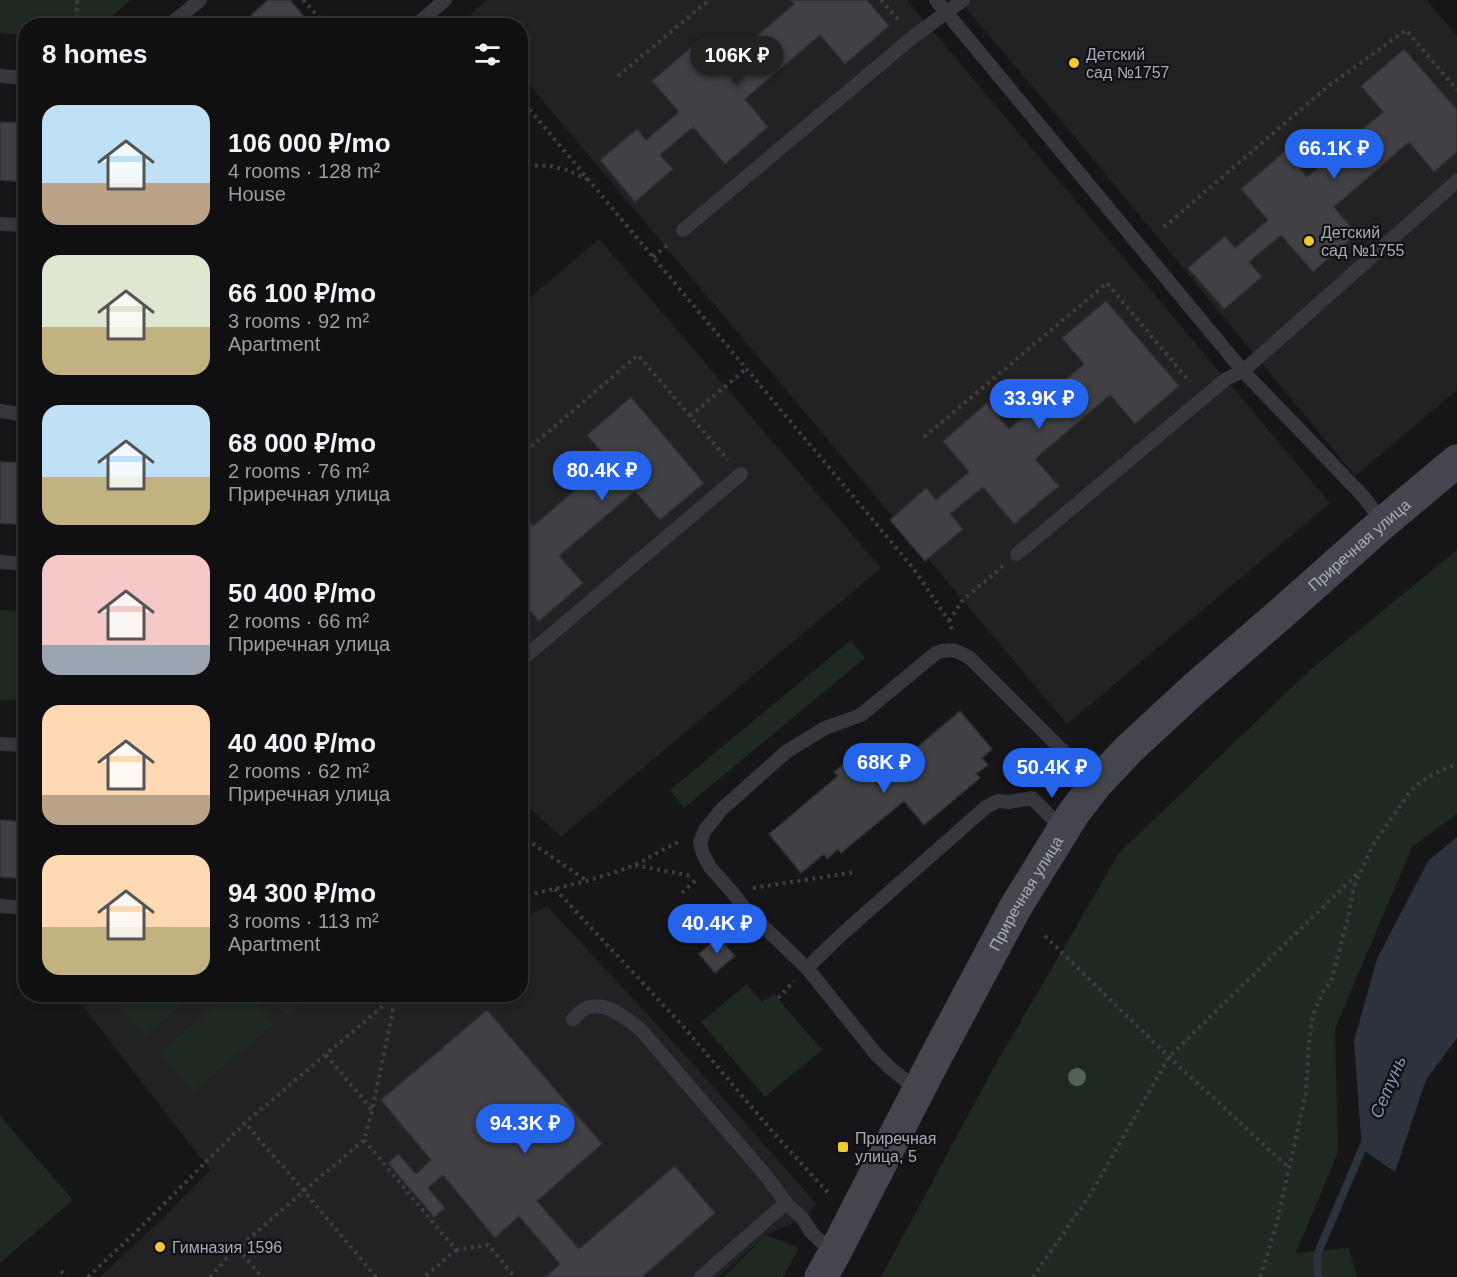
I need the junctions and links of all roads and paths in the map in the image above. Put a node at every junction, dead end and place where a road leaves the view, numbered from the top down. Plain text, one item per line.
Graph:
1 (76, 0) edge
2 (200, 0) edge
3 (303, 0) edge
4 (709, 0) edge
5 (881, 0) edge
6 (936, 0) edge
7 (963, 0) edge
8 (436, 3) edge
9 (946, 13) junction
10 (76, 18) edge
11 (178, 18) edge
12 (320, 18) edge
13 (422, 18) edge
14 (913, 37) junction
15 (0, 76) edge
16 (618, 76) dead end
17 (18, 77) edge
18 (1457, 90) edge
19 (528, 107) edge
20 (528, 165) edge
21 (590, 181) junction
22 (1457, 181) edge
23 (0, 224) edge
24 (18, 225) edge
25 (1164, 227) dead end
26 (683, 230) dead end
27 (747, 368) junction
28 (1243, 371) junction
29 (1204, 398) junction
30 (0, 411) edge
31 (18, 414) edge
32 (690, 416) junction
33 (924, 436) dead end
34 (528, 449) edge
35 (1457, 461) edge
36 (741, 474) joint
37 (1384, 522) junction
38 (1017, 554) joint
39 (0, 562) edge
40 (18, 563) edge
41 (949, 621) junction
42 (961, 652) junction
43 (528, 654) edge
44 (0, 744) edge
45 (18, 745) edge
46 (1457, 764) edge
47 (1096, 784) junction
48 (1063, 829) junction
49 (528, 840) edge
50 (700, 843) junction
51 (635, 865) junction
52 (1362, 870) junction
53 (856, 872) dead end
54 (588, 881) junction
55 (555, 889) junction
56 (732, 892) junction
57 (528, 895) edge
58 (0, 906) edge
59 (18, 907) edge
60 (1045, 936) dead end
61 (807, 968) junction
62 (389, 1002) edge
63 (395, 1002) edge
64 (573, 1019) dead end
65 (326, 1055) junction
66 (1169, 1057) junction
67 (918, 1090) junction
68 (372, 1111) junction
69 (245, 1123) junction
70 (364, 1140) junction
71 (1289, 1168) junction
72 (304, 1191) junction
73 (830, 1196) dead end
74 (786, 1203) junction
75 (238, 1249) junction
76 (456, 1250) junction
77 (827, 1266) edge
78 (61, 1271) dead end
79 (66, 1277) edge
80 (88, 1277) edge
81 (210, 1277) edge
82 (262, 1277) edge
83 (376, 1277) edge
84 (425, 1277) edge
85 (514, 1277) edge
86 (701, 1277) edge
87 (1033, 1277) edge
88 (1260, 1277) edge

1 - 10 path
2 - 11 lane
3 - 12 path
4 - 16 path
5 - 14 path
6 - 9 lane
7 - 9 lane
8 - 13 lane
9 - 14 lane
9 - 28 lane
14 - 26 lane
15 - 17 lane
18 - 25 path
19 - 21 path
20 - 21 path
21 - 27 path
22 - 28 lane
23 - 24 lane
27 - 32 path
27 - 41 path
28 - 29 lane
28 - 37 lane
29 - 33 path
29 - 38 lane
30 - 31 lane
32 - 34 path
32 - 36 path
35 - 37 street, Приречная улица
36 - 43 lane
37 - 47 street, Приречная улица
38 - 41 path
39 - 40 lane
41 - 42 path
42 - 47 lane
42 - 50 lane
44 - 45 lane
46 - 52 path
47 - 48 street, Приречная улица
48 - 61 lane
48 - 67 street, Приречная улица
49 - 54 path
50 - 51 path
50 - 56 lane
51 - 54 path
51 - 56 path
52 - 66 path
52 - 71 path
53 - 56 path
54 - 55 path
55 - 57 path
55 - 73 path
56 - 61 lane
58 - 59 lane
60 - 66 path
61 - 67 lane
62 - 65 path
63 - 68 path
64 - 74 lane
65 - 68 path
65 - 69 path
66 - 71 path
66 - 87 path
67 - 77 street, Приречная улица
68 - 70 path
69 - 72 path
69 - 80 path
70 - 72 path
70 - 76 path
71 - 88 path
72 - 75 path
72 - 83 path
74 - 77 lane
74 - 86 lane
75 - 81 path
75 - 82 path
76 - 84 path
76 - 85 path
78 - 79 path

